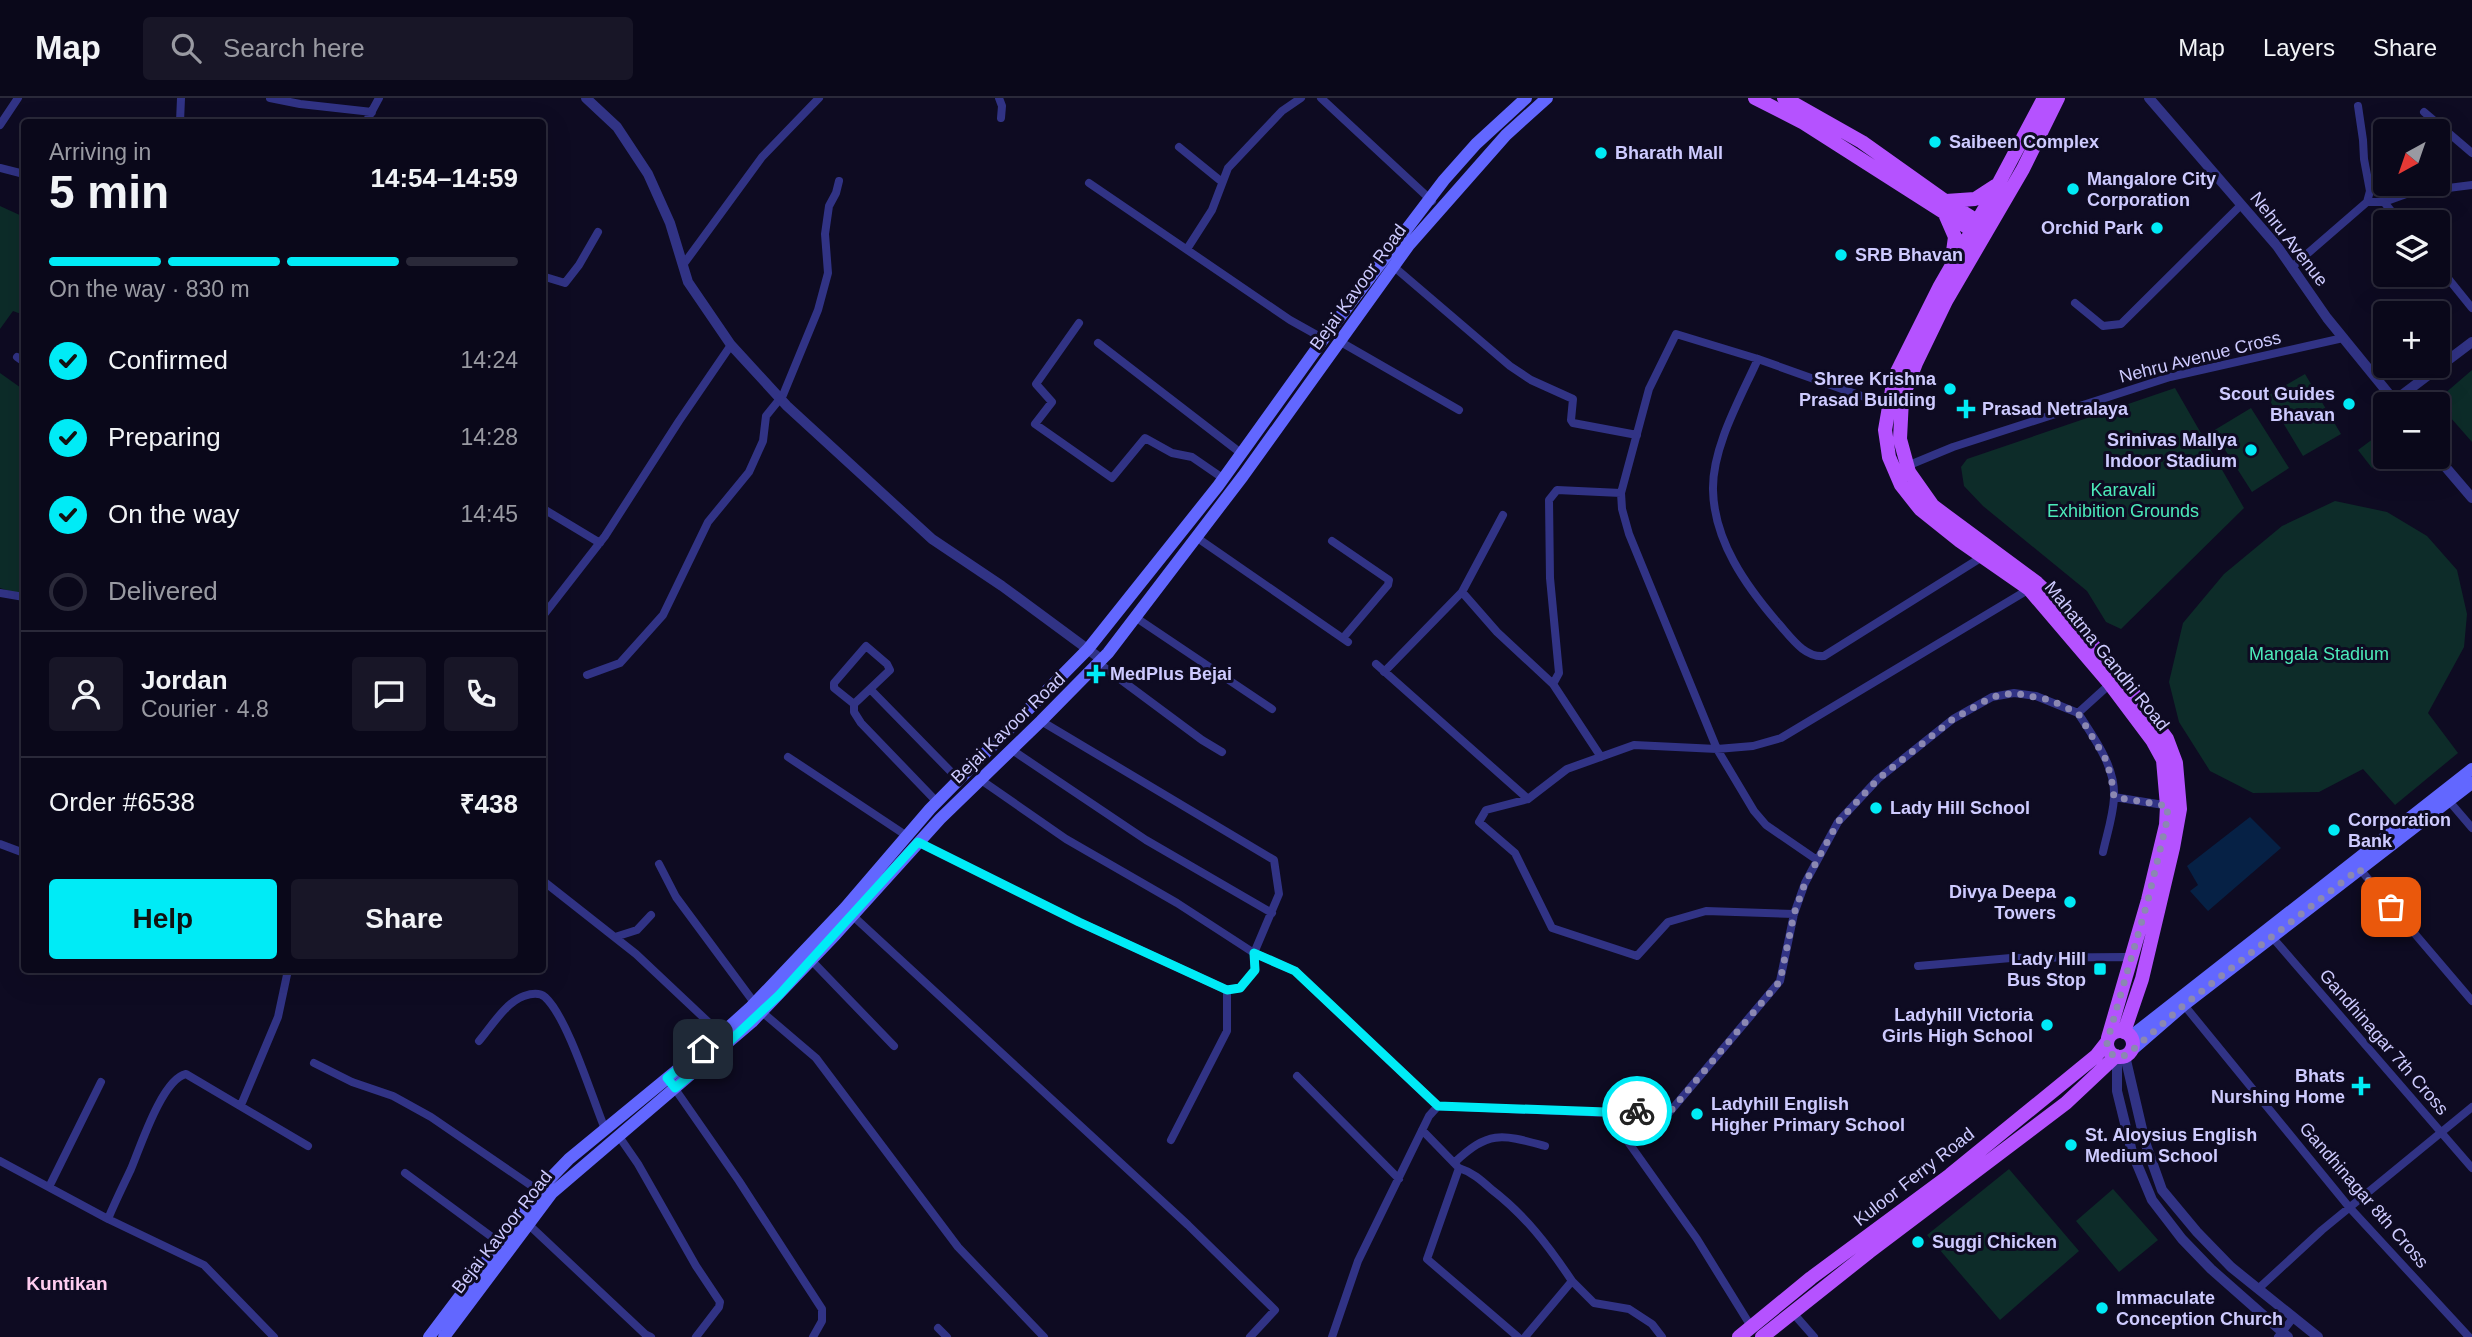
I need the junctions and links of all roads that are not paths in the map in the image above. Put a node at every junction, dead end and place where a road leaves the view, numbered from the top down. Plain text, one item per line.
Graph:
1 (19, 98) edge
2 (181, 98) edge
3 (270, 98) edge
4 (379, 98) edge
5 (586, 98) edge
6 (819, 98) edge
7 (999, 98) edge
8 (1301, 98) edge
9 (1321, 98) edge
10 (1526, 98) edge
11 (1547, 98) edge
12 (1755, 98) edge
13 (1784, 98) edge
14 (2044, 98) edge
15 (2058, 98) edge
16 (2149, 98) edge
17 (2358, 106) dead end
18 (372, 112) junction
19 (2424, 113) dead end
20 (1001, 118) dead end
21 (180, 119) edge
22 (368, 119) edge
23 (0, 125) edge
24 (1180, 146) dead end
25 (2472, 153) edge
26 (0, 168) edge
27 (21, 173) edge
28 (839, 181) dead end
29 (1222, 182) junction
30 (1089, 183) dead end
31 (1998, 184) junction
32 (2472, 184) edge
33 (1430, 199) junction
34 (2367, 202) junction
35 (2384, 202) junction
36 (2241, 205) junction
37 (1440, 208) junction
38 (1945, 208) junction
39 (2390, 210) edge
40 (1981, 230) junction
41 (598, 232) dead end
42 (1187, 249) junction
43 (683, 265) junction
44 (1393, 267) junction
45 (2292, 267) junction
46 (1950, 268) junction
47 (546, 277) edge
48 (2450, 281) edge
49 (2075, 303) dead end
50 (2472, 308) edge
51 (1079, 323) dead end
52 (2343, 338) junction
53 (1324, 340) junction
54 (1339, 341) junction
55 (1098, 342) dead end
56 (2472, 342) edge
57 (732, 345) junction
58 (1758, 359) junction
59 (2387, 392) edge
60 (2408, 392) edge
61 (780, 398) junction
62 (1887, 405) junction
63 (1459, 410) dead end
64 (1637, 435) junction
65 (1242, 454) junction
66 (1907, 466) junction
67 (2447, 469) edge
68 (1224, 479) junction
69 (1621, 493) junction
70 (2472, 498) edge
71 (546, 510) edge
72 (1503, 515) dead end
73 (1196, 537) junction
74 (1332, 541) dead end
75 (600, 543) junction
76 (1982, 557) junction
77 (2033, 586) junction
78 (1461, 592) junction
79 (0, 593) edge
80 (21, 596) edge
81 (546, 603) edge
82 (553, 606) junction
83 (546, 613) edge
84 (1135, 617) junction
85 (1088, 649) junction
86 (1099, 661) junction
87 (1376, 664) dead end
88 (1384, 672) junction
89 (587, 676) dead end
90 (1553, 684) junction
91 (2110, 684) junction
92 (870, 689) junction
93 (854, 704) junction
94 (1272, 709) dead end
95 (2078, 713) junction
96 (1041, 721) junction
97 (1717, 749) junction
98 (1012, 750) junction
99 (1222, 751) dead end
100 (788, 757) dead end
101 (1601, 757) junction
102 (2472, 769) edge
103 (959, 780) junction
104 (981, 780) junction
105 (2472, 783) edge
106 (2114, 797) junction
107 (1528, 799) junction
108 (2449, 801) junction
109 (937, 802) junction
110 (2174, 806) junction
111 (2472, 828) edge
112 (909, 837) junction
113 (0, 844) edge
114 (21, 852) edge
115 (2103, 852) dead end
116 (1816, 860) junction
117 (659, 864) dead end
118 (2356, 865) junction
119 (546, 883) edge
120 (1272, 913) junction
121 (1794, 914) junction
122 (651, 915) dead end
123 (853, 916) junction
124 (615, 937) junction
125 (2272, 937) junction
126 (1254, 953) junction
127 (811, 960) junction
128 (2129, 961) junction
129 (1918, 966) dead end
130 (287, 973) edge
131 (1227, 990) junction
132 (2472, 1001) edge
133 (2184, 1005) junction
134 (757, 1009) junction
135 (721, 1034) junction
136 (2107, 1040) junction
137 (479, 1041) dead end
138 (894, 1046) dead end
139 (2124, 1048) junction
140 (314, 1063) dead end
141 (1297, 1076) dead end
142 (102, 1082) dead end
143 (671, 1083) junction
144 (241, 1105) junction
145 (1438, 1106) junction
146 (2472, 1107) edge
147 (605, 1129) junction
148 (1422, 1130) junction
149 (2442, 1132) junction
150 (618, 1135) junction
151 (1626, 1139) dead end
152 (1171, 1140) dead end
153 (309, 1146) dead end
154 (1545, 1146) dead end
155 (0, 1161) edge
156 (1456, 1165) junction
157 (2472, 1168) edge
158 (405, 1173) dead end
159 (1399, 1179) junction
160 (49, 1187) junction
161 (539, 1191) junction
162 (2349, 1207) junction
163 (108, 1219) junction
164 (528, 1224) junction
165 (2194, 1229) junction
166 (2182, 1239) junction
167 (500, 1243) junction
168 (1572, 1281) junction
169 (2258, 1289) junction
170 (1793, 1313) junction
171 (2294, 1318) junction
172 (938, 1328) dead end
173 (1757, 1332) edge
174 (2283, 1335) edge
175 (274, 1337) edge
176 (429, 1337) edge
177 (444, 1337) edge
178 (651, 1337) edge
179 (696, 1337) edge
180 (813, 1337) edge
181 (947, 1337) edge
182 (1044, 1337) edge
183 (1250, 1337) edge
184 (1332, 1337) edge
185 (1518, 1337) edge
186 (1525, 1337) edge
187 (1662, 1337) edge
188 (1739, 1337) edge
189 (1814, 1337) edge
190 (2318, 1337) edge
191 (2469, 1337) edge

1 - 23 street
2 - 21 street
3 - 18 street
4 - 18 street
5 - 43 street
6 - 43 street
7 - 20 street
8 - 29 street
9 - 33 street
10 - 33 main road, Bejai Kavoor Road
11 - 37 main road, Bejai Kavoor Road
12 - 38 main road
13 - 38 main road
14 - 31 main road, Mahatma Gandhi Road
15 - 40 main road, Mahatma Gandhi Road
16 - 36 street, Nehru Avenue
17 - 34 street
18 - 22 street
19 - 25 street
24 - 29 street
26 - 27 street
28 - 61 street
29 - 42 street
30 - 42 street
31 - 38 main road
31 - 40 main road, Mahatma Gandhi Road
32 - 35 street
33 - 37 street
33 - 53 main road, Bejai Kavoor Road
34 - 35 street
34 - 45 street
35 - 39 street
36 - 45 street, Nehru Avenue
36 - 49 street
37 - 44 main road, Bejai Kavoor Road
38 - 40 main road
38 - 46 main road
40 - 46 main road, Mahatma Gandhi Road
40 - 66 main road, Mahatma Gandhi Road
41 - 47 street
42 - 53 street
43 - 57 street
44 - 54 main road, Bejai Kavoor Road
44 - 64 street
45 - 52 street, Nehru Avenue
46 - 62 main road, Mahatma Gandhi Road
48 - 50 street
51 - 68 street
52 - 59 street, Nehru Avenue
52 - 66 street, Nehru Avenue Cross
53 - 65 main road, Bejai Kavoor Road
54 - 63 street
54 - 73 main road, Bejai Kavoor Road
55 - 65 street
56 - 60 street
57 - 61 street
57 - 75 street
58 - 62 street
58 - 64 street
58 - 76 street
61 - 85 street
61 - 89 street
62 - 76 main road, Mahatma Gandhi Road
64 - 69 street
65 - 68 main road, Bejai Kavoor Road
66 - 77 main road, Mahatma Gandhi Road
67 - 70 street
68 - 85 main road, Bejai Kavoor Road
69 - 90 street
69 - 97 street
71 - 75 street
72 - 78 street
73 - 74 street
73 - 84 main road, Bejai Kavoor Road
75 - 82 street
76 - 77 main road, Mahatma Gandhi Road
77 - 91 main road, Mahatma Gandhi Road
77 - 97 street
77 - 110 main road, Mahatma Gandhi Road
78 - 88 street
78 - 90 street
79 - 80 street
81 - 82 street
82 - 83 street
84 - 86 main road, Bejai Kavoor Road
84 - 94 street
85 - 86 street
85 - 103 main road, Bejai Kavoor Road
86 - 96 main road, Bejai Kavoor Road
86 - 99 street
87 - 88 street
88 - 107 street
90 - 101 street
91 - 95 street
91 - 110 main road, Mahatma Gandhi Road
92 - 93 street
92 - 93 street
92 - 103 street
93 - 109 street
95 - 106 street
95 - 116 street
96 - 98 main road, Bejai Kavoor Road
96 - 120 street
97 - 101 street
97 - 116 street
98 - 104 main road, Bejai Kavoor Road
98 - 120 street
100 - 112 street
101 - 107 street
102 - 118 main road
103 - 109 main road, Bejai Kavoor Road
104 - 112 main road, Bejai Kavoor Road
104 - 126 street
105 - 108 main road
106 - 110 street
106 - 115 street
107 - 121 street
108 - 111 street
108 - 118 main road
109 - 112 main road, Bejai Kavoor Road
110 - 128 main road, Mahatma Gandhi Road
110 - 139 main road, Mahatma Gandhi Road
112 - 123 main road, Bejai Kavoor Road
112 - 131 street
112 - 134 main road, Bejai Kavoor Road
113 - 114 street
116 - 121 street
117 - 134 street
118 - 125 main road
118 - 132 street
118 - 139 main road
119 - 124 street
120 - 126 street
121 - 145 street
122 - 124 street
123 - 127 main road, Bejai Kavoor Road
123 - 183 street
124 - 135 street
125 - 133 main road
125 - 149 street, Gandhinagar 7th Cross
126 - 131 street
126 - 145 street
127 - 134 main road, Bejai Kavoor Road
127 - 138 street
128 - 129 street
128 - 136 main road, Mahatma Gandhi Road
130 - 144 street
131 - 152 street
133 - 139 main road
133 - 162 street, Gandhinagar 8th Cross
134 - 135 main road, Bejai Kavoor Road
134 - 143 main road, Bejai Kavoor Road
134 - 182 street
135 - 143 main road, Bejai Kavoor Road
136 - 139 main road
136 - 139 main road
136 - 173 main road, Kuloor Ferry Road
137 - 147 street
139 - 165 street
139 - 166 street
139 - 170 main road, Kuloor Ferry Road
140 - 161 street
141 - 159 street
142 - 160 street
143 - 147 main road, Bejai Kavoor Road
143 - 150 main road, Bejai Kavoor Road
143 - 180 street
144 - 153 street
144 - 163 street
145 - 148 street
146 - 149 street
147 - 161 main road, Bejai Kavoor Road
148 - 156 street
148 - 159 street
149 - 157 street, Gandhinagar 7th Cross
149 - 162 street
150 - 164 main road, Bejai Kavoor Road
150 - 179 street
151 - 173 street
154 - 156 street
155 - 160 street
156 - 168 street
156 - 185 street
158 - 167 street
159 - 184 street
160 - 163 street
161 - 167 main road, Bejai Kavoor Road
162 - 169 street
162 - 191 street, Gandhinagar 8th Cross
163 - 175 street
164 - 177 main road, Bejai Kavoor Road
164 - 178 street
165 - 166 street
165 - 169 street
166 - 174 street
167 - 176 main road, Bejai Kavoor Road
168 - 186 street
168 - 187 street
169 - 171 street
170 - 173 main road, Kuloor Ferry Road
170 - 189 street
171 - 174 street
171 - 190 street
172 - 181 street
173 - 188 main road, Kuloor Ferry Road

